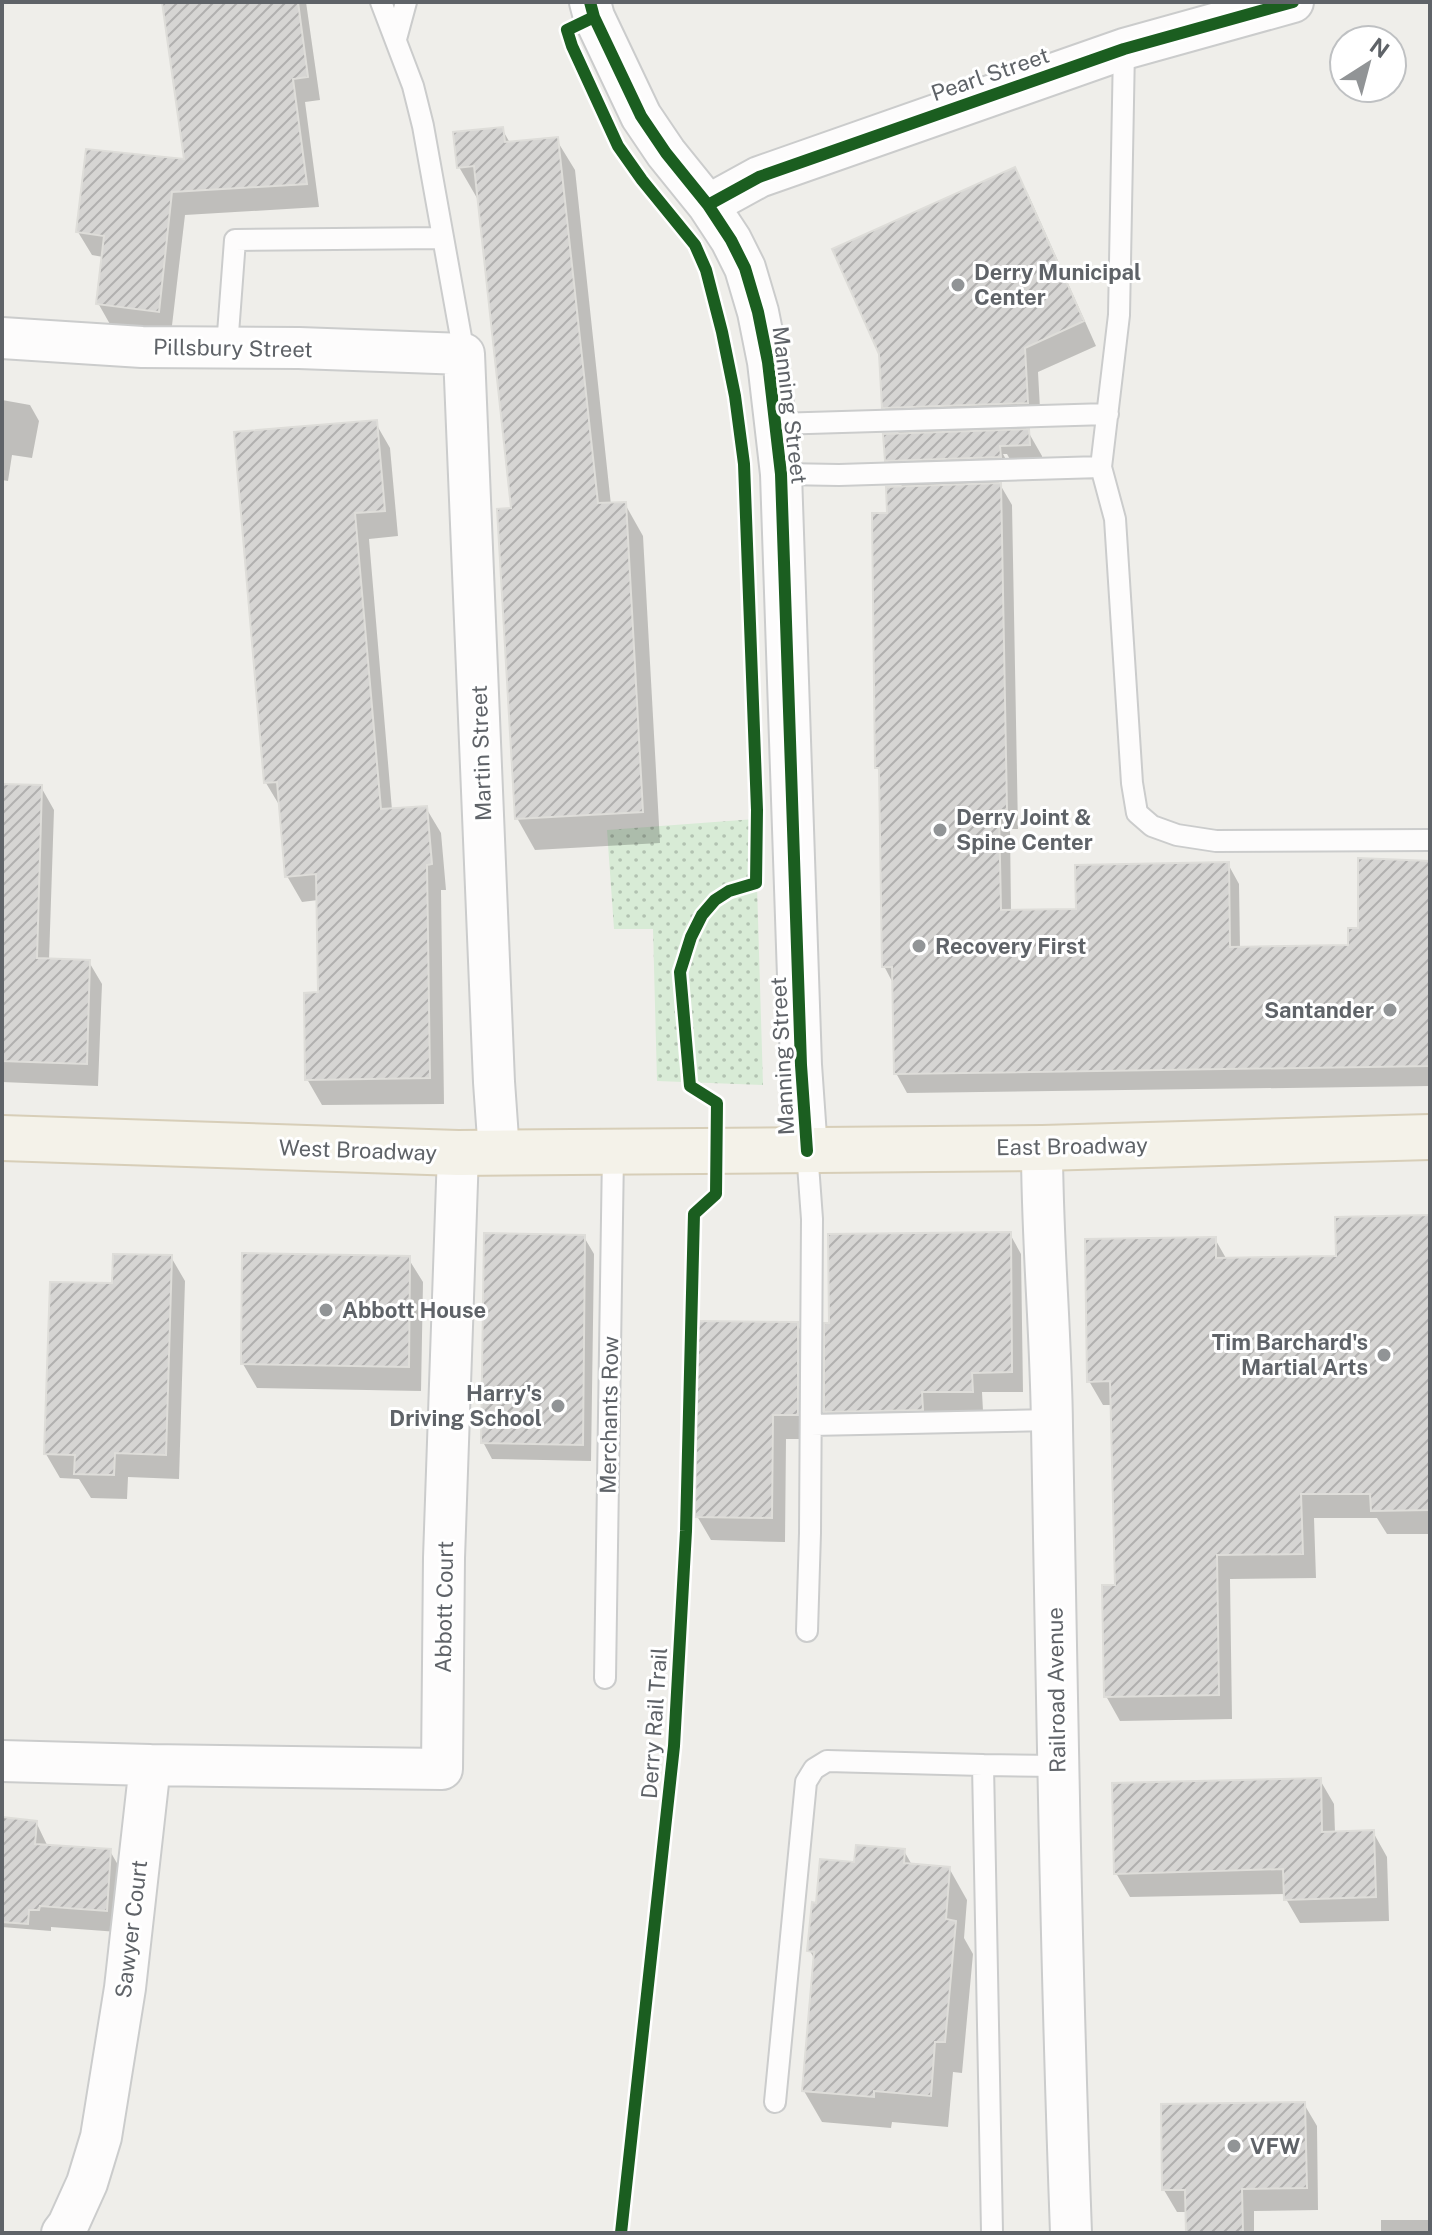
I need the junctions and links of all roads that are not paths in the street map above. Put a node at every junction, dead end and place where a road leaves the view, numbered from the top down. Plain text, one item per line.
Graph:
1 (381, 2) edge
2 (406, 2) edge
3 (590, 2) edge
4 (1293, 2) edge
5 (396, 39) junction
6 (1124, 49) junction
7 (708, 205) junction
8 (442, 238) junction
9 (2, 338) edge
10 (227, 347) junction
11 (464, 354) junction
12 (1108, 414) junction
13 (775, 424) junction
14 (1101, 467) junction
15 (781, 474) junction
16 (1430, 840) edge
17 (1430, 1137) edge
18 (2, 1138) edge
19 (1042, 1148) junction
20 (715, 1151) joint
21 (807, 1151) junction
22 (478, 1153) junction
23 (613, 1153) junction
24 (1052, 1420) junction
25 (811, 1425) junction
26 (807, 1631) dead end
27 (605, 1678) dead end
28 (2, 1761) edge
29 (150, 1765) junction
30 (983, 1765) junction
31 (1057, 1766) junction
32 (775, 2102) dead end
33 (992, 2232) edge
34 (62, 2233) edge
35 (1071, 2233) edge

1 - 5 lane
2 - 5 lane
3 - 7 street, Manning Street
4 - 6 street, Pearl Street
5 - 8 lane
6 - 7 street, Pearl Street
6 - 12 lane
7 - 13 street, Manning Street
8 - 10 lane
8 - 11 lane
9 - 10 street, Pillsbury Street
10 - 11 street, Pillsbury Street
11 - 22 street, Martin Street
12 - 13 lane
12 - 14 lane
13 - 15 street, Manning Street
14 - 15 lane
14 - 16 lane
15 - 21 street, Manning Street
17 - 19 main road, East Broadway
18 - 22 main road, West Broadway
19 - 21 main road, East Broadway
19 - 24 street, Railroad Avenue
20 - 21 main road, East Broadway
20 - 23 main road, West Broadway
21 - 25 lane
22 - 23 main road, West Broadway
22 - 29 street, Abbott Court
23 - 27 lane, Merchants Row
24 - 25 lane
24 - 31 street, Railroad Avenue
25 - 26 lane
28 - 29 street
29 - 34 street, Sawyer Court
30 - 31 lane
30 - 32 lane
30 - 33 lane
31 - 35 street, Railroad Avenue

